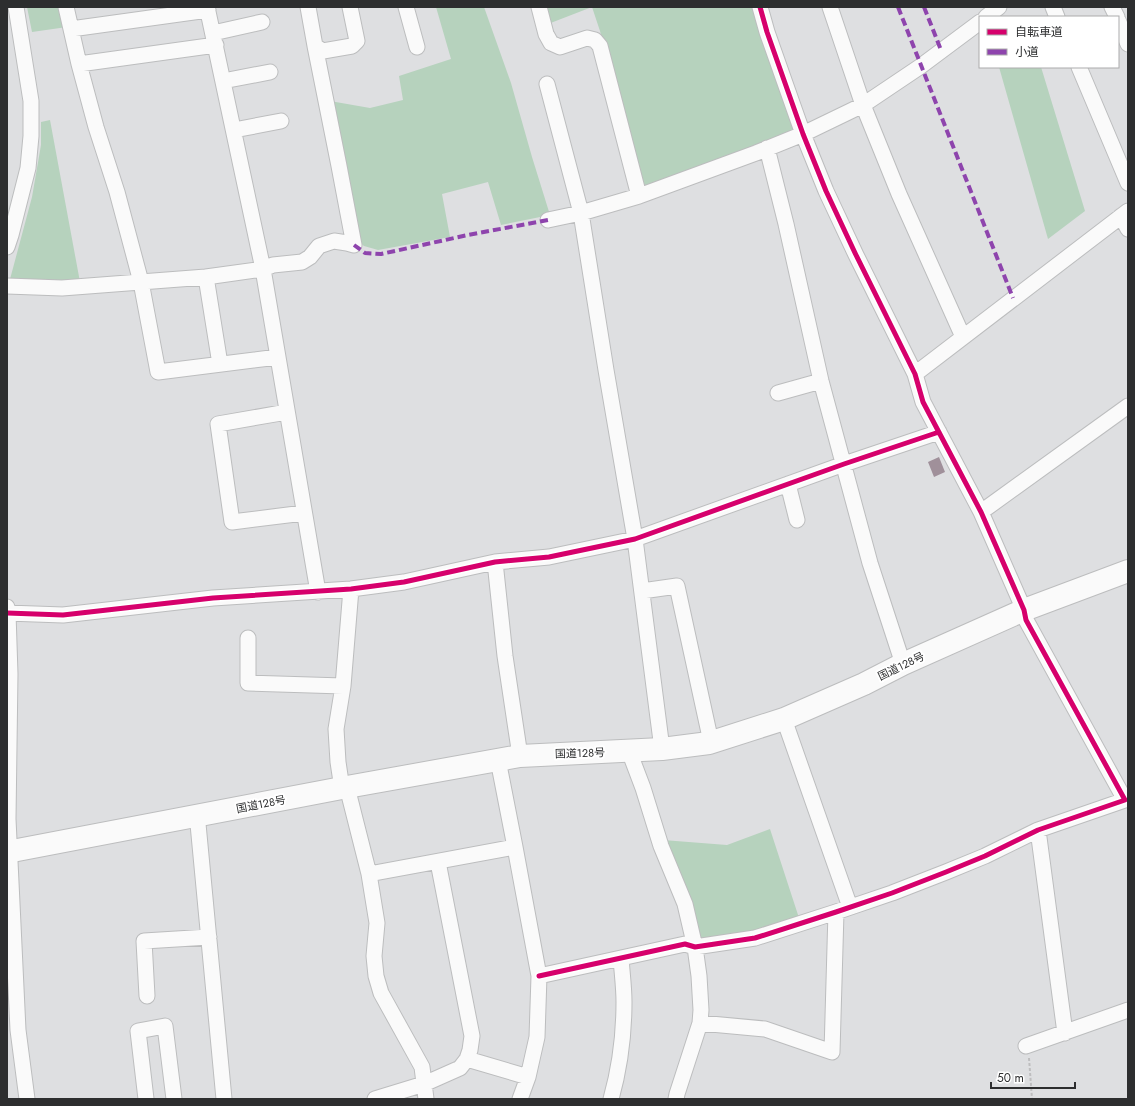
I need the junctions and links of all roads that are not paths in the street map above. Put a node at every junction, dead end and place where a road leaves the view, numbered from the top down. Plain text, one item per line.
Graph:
1 (16, 7) edge
2 (66, 7) edge
3 (308, 7) edge
4 (350, 7) edge
5 (406, 7) edge
6 (539, 7) edge
7 (760, 7) edge
8 (830, 7) edge
9 (999, 7) edge
10 (1112, 7) edge
11 (208, 8) edge
12 (987, 16) edge
13 (1116, 16) edge
14 (262, 22) dead end
15 (1119, 22) edge
16 (979, 23) edge
17 (71, 29) junction
18 (214, 39) junction
19 (1128, 44) edge
20 (315, 46) junction
21 (416, 48) dead end
22 (79, 64) junction
23 (1079, 68) edge
24 (270, 72) dead end
25 (223, 81) junction
26 (547, 84) dead end
27 (863, 105) junction
28 (281, 121) dead end
29 (234, 130) junction
30 (803, 134) junction
31 (767, 148) junction
32 (1128, 183) edge
33 (639, 196) junction
34 (1124, 213) edge
35 (581, 214) junction
36 (548, 220) dead end
37 (1128, 229) edge
38 (8, 239) edge
39 (263, 269) junction
40 (206, 277) junction
41 (141, 282) junction
42 (7, 286) edge
43 (963, 336) junction
44 (278, 357) junction
45 (220, 364) junction
46 (915, 374) junction
47 (821, 381) junction
48 (778, 393) dead end
49 (1128, 406) edge
50 (287, 412) junction
51 (938, 432) junction
52 (844, 464) junction
53 (788, 484) junction
54 (980, 512) junction
55 (304, 513) junction
56 (797, 520) dead end
57 (635, 539) junction
58 (495, 562) junction
59 (1128, 571) edge
60 (351, 589) junction
61 (642, 591) junction
62 (318, 592) junction
63 (1024, 610) junction
64 (7, 611) edge
65 (248, 638) dead end
66 (903, 664) junction
67 (343, 686) junction
68 (784, 719) junction
69 (711, 742) junction
70 (662, 750) junction
71 (629, 751) junction
72 (520, 756) junction
73 (498, 760) junction
74 (347, 787) junction
75 (198, 816) junction
76 (1038, 830) junction
77 (516, 847) junction
78 (8, 851) edge
79 (438, 862) junction
80 (369, 874) junction
81 (850, 906) junction
82 (836, 912) junction
83 (208, 937) junction
84 (695, 947) junction
85 (621, 958) junction
86 (539, 976) junction
87 (147, 996) dead end
88 (1128, 1010) edge
89 (700, 1023) junction
90 (1065, 1033) junction
91 (1026, 1046) road end
92 (466, 1059) junction
93 (528, 1077) junction
94 (424, 1084) junction
95 (27, 1099) edge
96 (146, 1099) edge
97 (174, 1099) edge
98 (224, 1099) edge
99 (375, 1099) edge
100 (426, 1099) edge
101 (520, 1099) edge
102 (611, 1099) edge
103 (676, 1099) edge

1 - 38 street
2 - 17 street
3 - 20 street
4 - 20 street
5 - 21 street
6 - 33 street
7 - 30 street
8 - 27 street
9 - 12 street
10 - 13 street
11 - 17 street
11 - 18 street
14 - 18 street
15 - 19 street
16 - 27 street
17 - 22 street
18 - 22 street
18 - 25 street
20 - 39 street
22 - 41 street
23 - 32 street
24 - 25 street
25 - 29 street
26 - 35 street
27 - 30 street
27 - 43 street
28 - 29 street
29 - 39 street
30 - 31 street
30 - 46 street
31 - 33 street
31 - 47 street
33 - 35 street
34 - 37 street
34 - 43 street
35 - 36 street
35 - 57 street
39 - 40 street
39 - 44 street
40 - 41 street
40 - 45 street
41 - 42 street
41 - 45 street
43 - 46 street
44 - 45 street
44 - 50 street
46 - 51 street
47 - 48 street
47 - 52 street
49 - 54 street
50 - 55 street
50 - 55 street
51 - 52 street
51 - 54 street
52 - 53 street
52 - 66 street
53 - 56 street
53 - 57 street
54 - 63 street
55 - 62 street
57 - 58 street
57 - 61 street
58 - 60 street
58 - 72 street
59 - 63 highway, 国道128号
60 - 62 street
60 - 67 street
61 - 69 street
61 - 70 street
62 - 64 street
63 - 66 highway, 国道128号
63 - 76 street
64 - 78 street
65 - 67 street
66 - 68 highway, 国道128号
67 - 74 street
68 - 69 highway, 国道128号
68 - 81 street
69 - 70 highway, 国道128号
70 - 71 highway, 国道128号
71 - 72 highway, 国道128号
71 - 84 street
72 - 73 highway, 国道128号
73 - 74 highway, 国道128号
73 - 77 street
74 - 75 highway, 国道128号
74 - 80 street
75 - 78 highway, 国道128号
75 - 83 street
76 - 81 street
76 - 90 street
77 - 79 street
77 - 86 street
78 - 95 street
79 - 80 street
79 - 92 street
80 - 94 street
81 - 82 street
82 - 84 street
82 - 89 street
83 - 87 street
83 - 98 street
84 - 85 street
84 - 89 street
85 - 86 street
85 - 102 street
86 - 93 street
88 - 90 street
89 - 103 street
90 - 91 street
92 - 93 street
92 - 94 street
93 - 101 street
94 - 99 street
94 - 100 street
96 - 97 street

